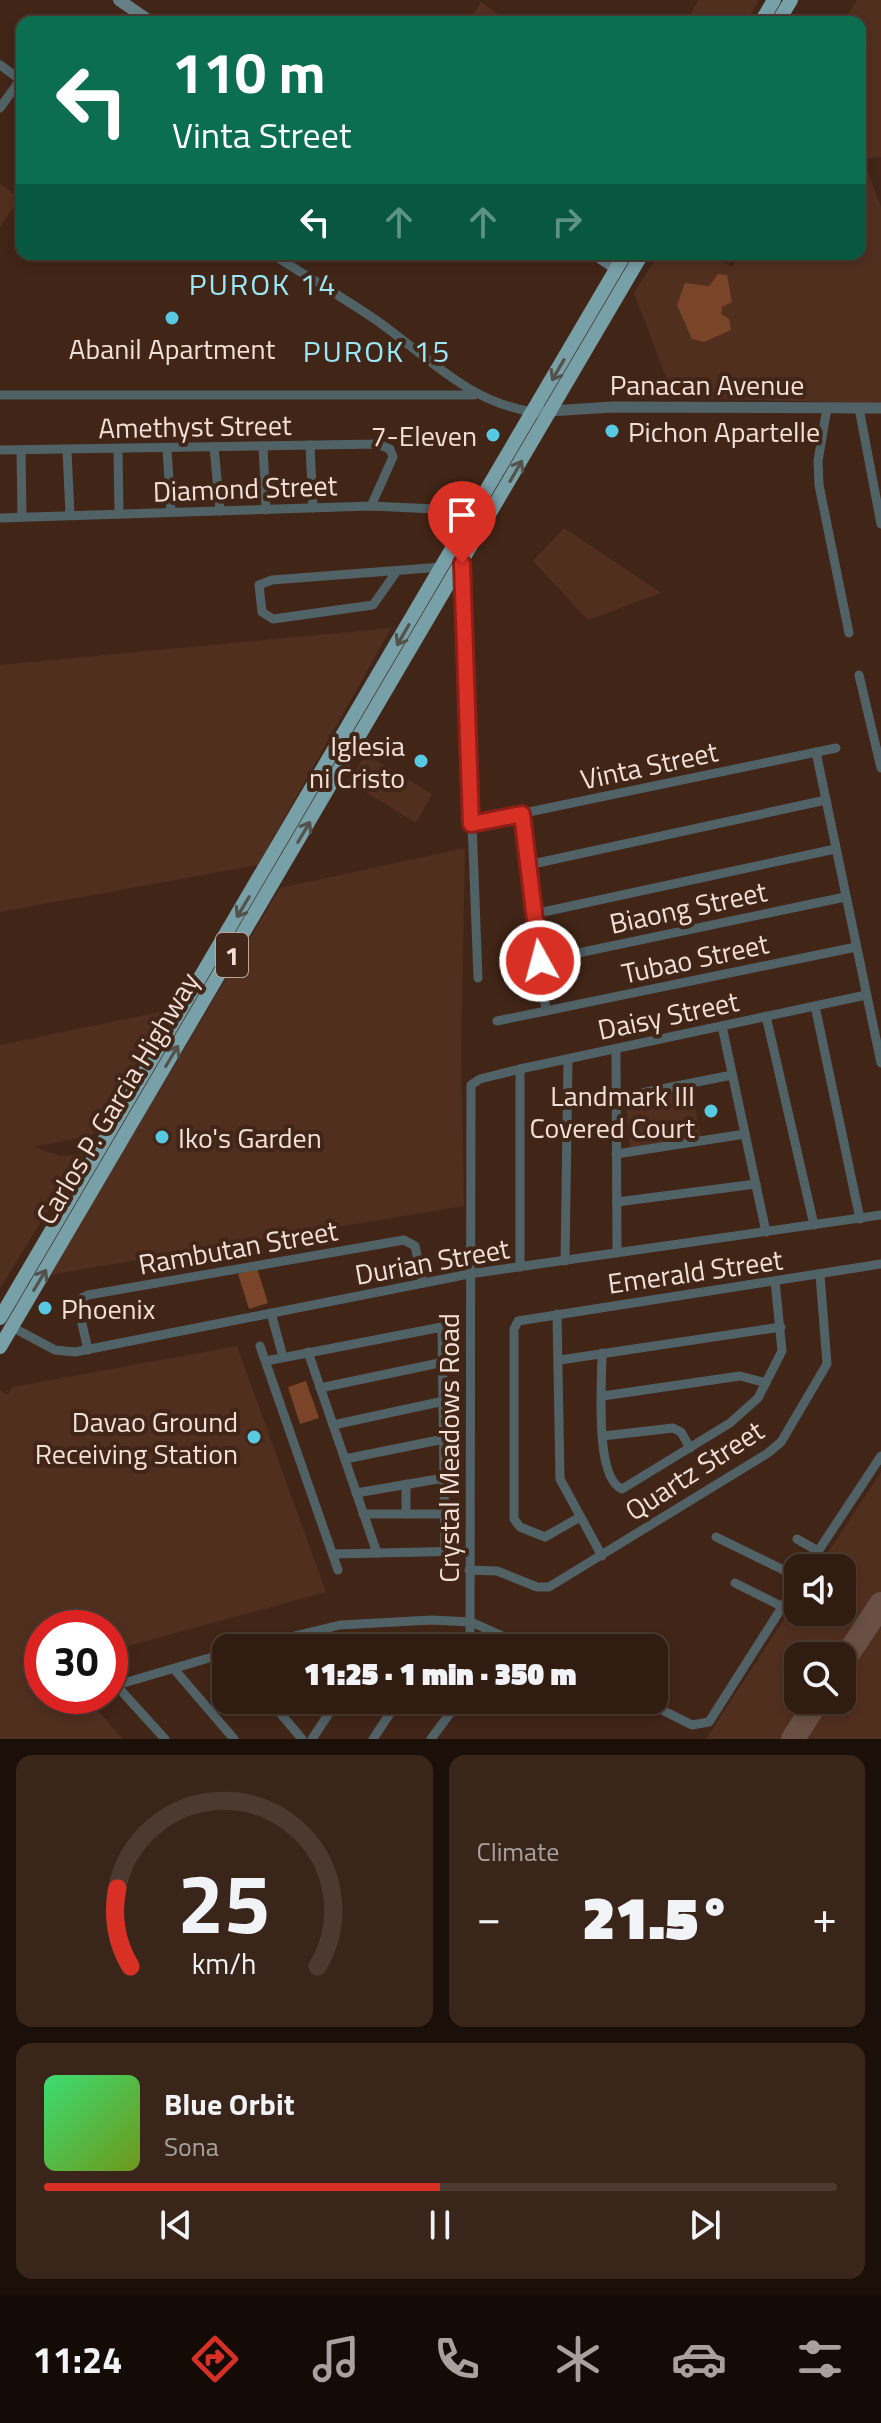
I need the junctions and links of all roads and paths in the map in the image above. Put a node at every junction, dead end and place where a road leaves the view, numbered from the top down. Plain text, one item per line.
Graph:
1 (119, 0) edge
2 (142, 16) edge
3 (16, 87) edge
4 (0, 108) edge
5 (281, 260) edge
6 (604, 260) edge
7 (622, 260) edge
8 (638, 260) edge
9 (617, 269) junction
10 (584, 340) junction
11 (0, 395) edge
12 (474, 395) junction
13 (827, 408) junction
14 (859, 408) junction
15 (881, 408) edge
16 (552, 409) junction
17 (533, 412) junction
18 (310, 445) junction
19 (263, 446) junction
20 (214, 447) junction
21 (167, 449) junction
22 (0, 450) edge
23 (67, 450) junction
24 (118, 450) junction
25 (21, 451) junction
26 (371, 506) junction
27 (313, 508) junction
28 (266, 510) junction
29 (220, 511) junction
30 (171, 512) junction
31 (119, 513) junction
32 (482, 513) junction
33 (70, 515) junction
34 (22, 517) junction
35 (0, 518) edge
36 (881, 524) edge
37 (451, 562) junction
38 (397, 571) junction
39 (849, 633) dead end
40 (859, 675) dead end
41 (836, 748) dead end
42 (816, 752) junction
43 (881, 768) edge
44 (826, 800) junction
45 (522, 814) junction
46 (471, 824) junction
47 (835, 849) junction
48 (528, 865) junction
49 (845, 897) junction
50 (534, 914) junction
51 (856, 947) junction
52 (540, 961) junction
53 (478, 978) dead end
54 (866, 995) junction
55 (815, 1006) junction
56 (546, 1011) junction
57 (766, 1016) junction
58 (497, 1021) dead end
59 (722, 1026) junction
60 (616, 1049) junction
61 (568, 1059) junction
62 (881, 1063) edge
63 (520, 1069) junction
64 (732, 1075) junction
65 (480, 1079) joint
66 (616, 1098) junction
67 (745, 1134) junction
68 (616, 1154) junction
69 (756, 1184) junction
70 (617, 1202) junction
71 (881, 1215) edge
72 (860, 1219) junction
73 (814, 1225) junction
74 (766, 1232) junction
75 (617, 1253) junction
76 (565, 1261) junction
77 (881, 1264) edge
78 (520, 1267) junction
79 (469, 1274) junction
80 (820, 1275) junction
81 (775, 1281) junction
82 (423, 1283) junction
83 (271, 1313) junction
84 (557, 1314) junction
85 (4, 1321) edge
86 (781, 1327) junction
87 (260, 1346) dead end
88 (0, 1347) edge
89 (88, 1350) junction
90 (308, 1352) junction
91 (602, 1353) junction
92 (283, 1357) junction
93 (560, 1360) junction
94 (266, 1361) junction
95 (444, 1362) junction
96 (766, 1383) junction
97 (320, 1388) junction
98 (603, 1396) junction
99 (444, 1401) junction
100 (333, 1425) junction
101 (603, 1436) junction
102 (444, 1439) junction
103 (690, 1448) junction
104 (881, 1456) edge
105 (345, 1459) junction
106 (444, 1478) junction
107 (406, 1484) junction
108 (356, 1493) junction
109 (363, 1514) junction
110 (406, 1514) junction
111 (445, 1514) junction
112 (580, 1517) junction
113 (716, 1537) dead end
114 (797, 1539) dead end
115 (469, 1551) junction
116 (818, 1551) junction
117 (445, 1552) junction
118 (377, 1553) junction
119 (333, 1554) junction
120 (816, 1554) edge
121 (602, 1556) junction
122 (338, 1570) dead end
123 (469, 1570) junction
124 (784, 1572) edge
125 (735, 1583) dead end
126 (784, 1601) edge
127 (781, 1606) junction
128 (471, 1622) junction
129 (303, 1634) edge
130 (471, 1634) edge
131 (498, 1634) edge
132 (212, 1658) edge
133 (174, 1669) junction
134 (128, 1682) edge
135 (128, 1701) edge
136 (668, 1713) edge
137 (281, 1714) edge
138 (329, 1714) edge
139 (390, 1714) edge
140 (450, 1714) edge
141 (165, 1739) edge
142 (234, 1739) edge
143 (302, 1739) edge
144 (312, 1739) edge
145 (373, 1739) edge
146 (431, 1739) edge

1 - 2 main road
3 - 4 street
5 - 12 street
6 - 9 main road
7 - 9 highway, Carlos P. Garcia Highway / 1
8 - 10 highway, Carlos P. Garcia Highway / 1
9 - 10 highway, Carlos P. Garcia Highway / 1
10 - 16 highway, Carlos P. Garcia Highway / 1
10 -> 17 highway, Carlos P. Garcia Highway / 1
11 - 12 street
12 - 17 street
13 - 14 street, Panacan Avenue
13 - 16 street, Panacan Avenue
13 - 39 street
14 - 15 street, Panacan Avenue
14 - 36 street
16 - 17 street, Panacan Avenue
32 -> 16 highway, Carlos P. Garcia Highway / 1
17 - 32 highway, Carlos P. Garcia Highway / 1
18 - 19 street, Amethyst Street
18 - 26 street, Amethyst Street
18 - 27 street
19 - 20 street, Amethyst Street
19 - 28 street
20 - 21 street, Amethyst Street
20 - 29 street
21 - 24 street, Amethyst Street
21 - 30 street
22 - 25 street, Amethyst Street
23 - 24 street, Amethyst Street
23 - 25 street, Amethyst Street
23 - 33 street
24 - 31 street
25 - 34 street
26 - 27 street, Diamond Street
26 - 32 street, Diamond Street
27 - 28 street, Diamond Street
28 - 29 street, Diamond Street
29 - 30 street, Diamond Street
30 - 31 street, Diamond Street
31 - 33 street, Diamond Street
32 - 37 highway, Carlos P. Garcia Highway / 1
33 - 34 street, Diamond Street
34 - 35 street, Diamond Street
37 - 38 street
37 - 46 street
37 - 85 highway, Carlos P. Garcia Highway / 1
38 - 38 street
40 - 43 street
41 - 42 street, Vinta Street
42 - 44 street
42 - 45 street, Vinta Street
44 - 47 street
44 - 48 street
45 - 46 street, Vinta Street
45 - 48 street
46 - 53 street
47 - 49 street
47 - 50 street
48 - 50 street
49 - 51 street
49 - 52 street, Biaong Street
50 - 52 street
51 - 54 street
51 - 56 street, Tubao Street
52 - 56 street
54 - 55 street, Daisy Street
54 - 62 street
55 - 57 street, Daisy Street
55 - 72 street
56 - 58 street, Tubao Street
57 - 59 street, Daisy Street
57 - 73 street
59 - 60 street, Daisy Street
59 - 64 street
60 - 61 street, Daisy Street
60 - 66 street
61 - 63 street, Daisy Street
61 - 76 street
63 - 65 street, Daisy Street
63 - 78 street
64 - 66 street
64 - 67 street
65 - 79 street, Crystal Meadows Road
66 - 68 street
67 - 68 street
67 - 69 street
68 - 70 street
69 - 70 street
69 - 74 street
70 - 75 street
71 - 72 street, Durian Street
72 - 73 street, Durian Street
73 - 74 street, Durian Street
74 - 75 street, Durian Street
75 - 76 street, Durian Street
76 - 78 street, Durian Street
77 - 80 street, Emerald Street
78 - 79 street, Durian Street
79 - 82 street, Durian Street
79 - 115 street, Crystal Meadows Road
80 - 81 street, Emerald Street
80 - 121 street, Quartz Street
81 - 84 street, Emerald Street
81 - 86 street
82 - 83 street, Durian Street
82 - 89 street, Rambutan Street
83 - 89 street, Durian Street
83 - 92 street
84 - 93 street
84 - 112 street, Emerald Street
85 - 88 highway, Carlos P. Garcia Highway / 1
85 - 89 street, Durian Street
86 - 91 street
86 - 96 street
87 - 94 street
90 - 92 street
90 - 95 street
90 - 97 street
91 - 93 street
91 - 98 street
92 - 94 street
93 - 112 street
94 - 119 street
95 - 97 street
95 - 99 street
96 - 98 street
96 - 103 street
97 - 100 street
98 - 101 street
99 - 100 street
99 - 102 street
100 - 105 street
101 - 103 street
101 - 103 street
102 - 105 street
102 - 106 street
104 - 116 street
105 - 108 street
106 - 107 street
106 - 111 street
107 - 108 street
107 - 110 street
108 - 109 street
109 - 110 street
109 - 118 street
110 - 111 street
111 - 117 street
112 - 121 street
113 - 124 street
114 - 116 street
115 - 117 street
115 - 123 street, Crystal Meadows Road
116 - 120 street
117 - 118 street
118 - 119 street
119 - 122 street
121 - 123 street, Quartz Street
123 - 128 street, Crystal Meadows Road
125 - 127 street
126 - 127 street
127 - 136 street
128 - 129 street
128 - 130 street, Crystal Meadows Road
128 - 131 street
132 - 133 street
133 - 134 street
133 - 142 street
135 - 141 street
137 - 143 street
138 - 144 street
139 - 145 street
140 - 146 street

